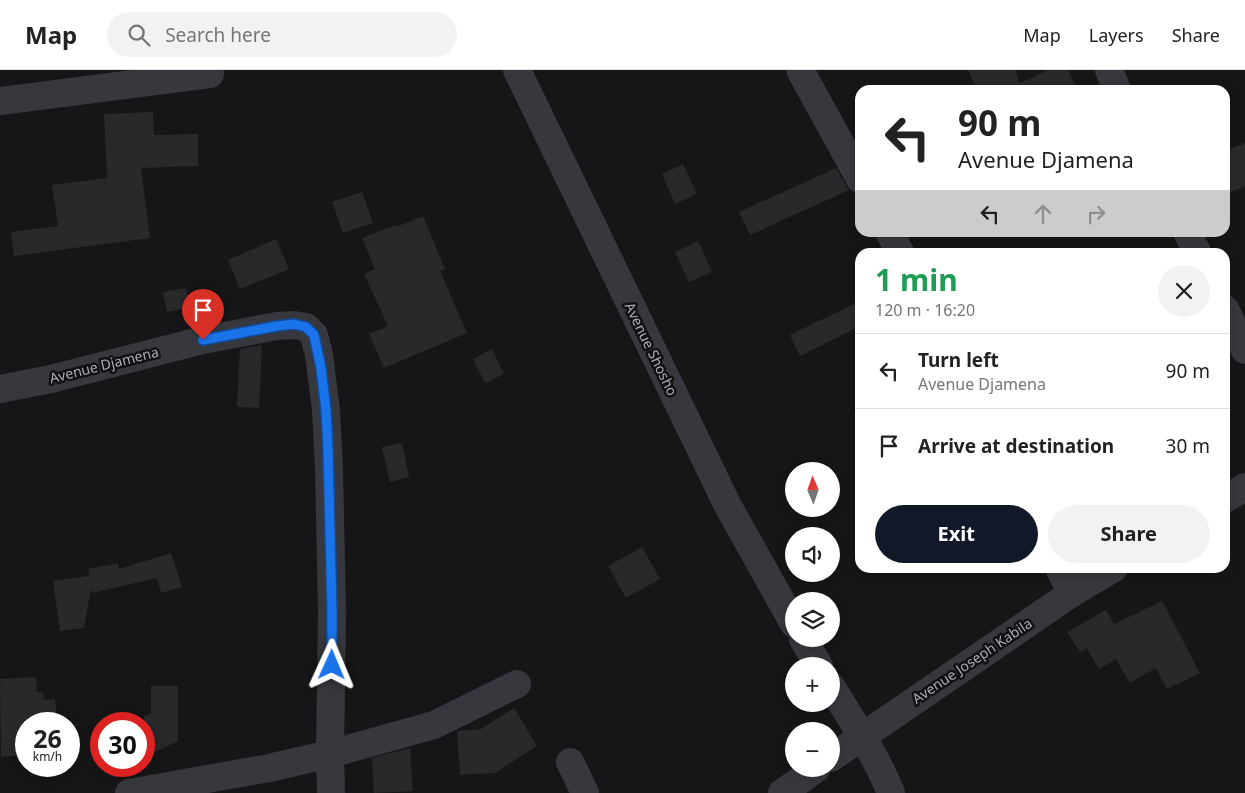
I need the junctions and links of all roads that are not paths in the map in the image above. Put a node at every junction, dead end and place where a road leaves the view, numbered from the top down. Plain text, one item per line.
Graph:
1 (517, 70) edge
2 (800, 70) edge
3 (1109, 70) edge
4 (210, 74) dead end
5 (1115, 85) edge
6 (0, 101) edge
7 (855, 170) edge
8 (892, 237) edge
9 (898, 248) edge
10 (1230, 319) edge
11 (1245, 350) edge
12 (0, 389) edge
13 (1245, 487) edge
14 (1230, 496) edge
15 (1062, 573) edge
16 (1106, 573) edge
17 (1072, 594) junction
18 (785, 608) edge
19 (517, 684) dead end
20 (840, 701) edge
21 (862, 736) junction
22 (840, 752) edge
23 (330, 754) junction
24 (570, 762) dead end
25 (805, 777) edge
26 (129, 793) edge
27 (331, 793) edge
28 (585, 793) edge
29 (782, 793) edge
30 (891, 793) edge

1 - 18 street, Avenue Shosho
2 - 7 street
3 - 5 street
4 - 6 street
8 - 9 street
10 - 11 street
12 - 23 street, Avenue Djamena
13 - 14 street
15 - 17 street
16 - 17 street, Avenue Joseph Kabila
17 - 21 street, Avenue Joseph Kabila
19 - 23 street
20 - 21 street
21 - 22 street, Avenue Joseph Kabila
21 - 30 street
23 - 26 street
23 - 27 street, Avenue Djamena
24 - 28 street
25 - 29 street

